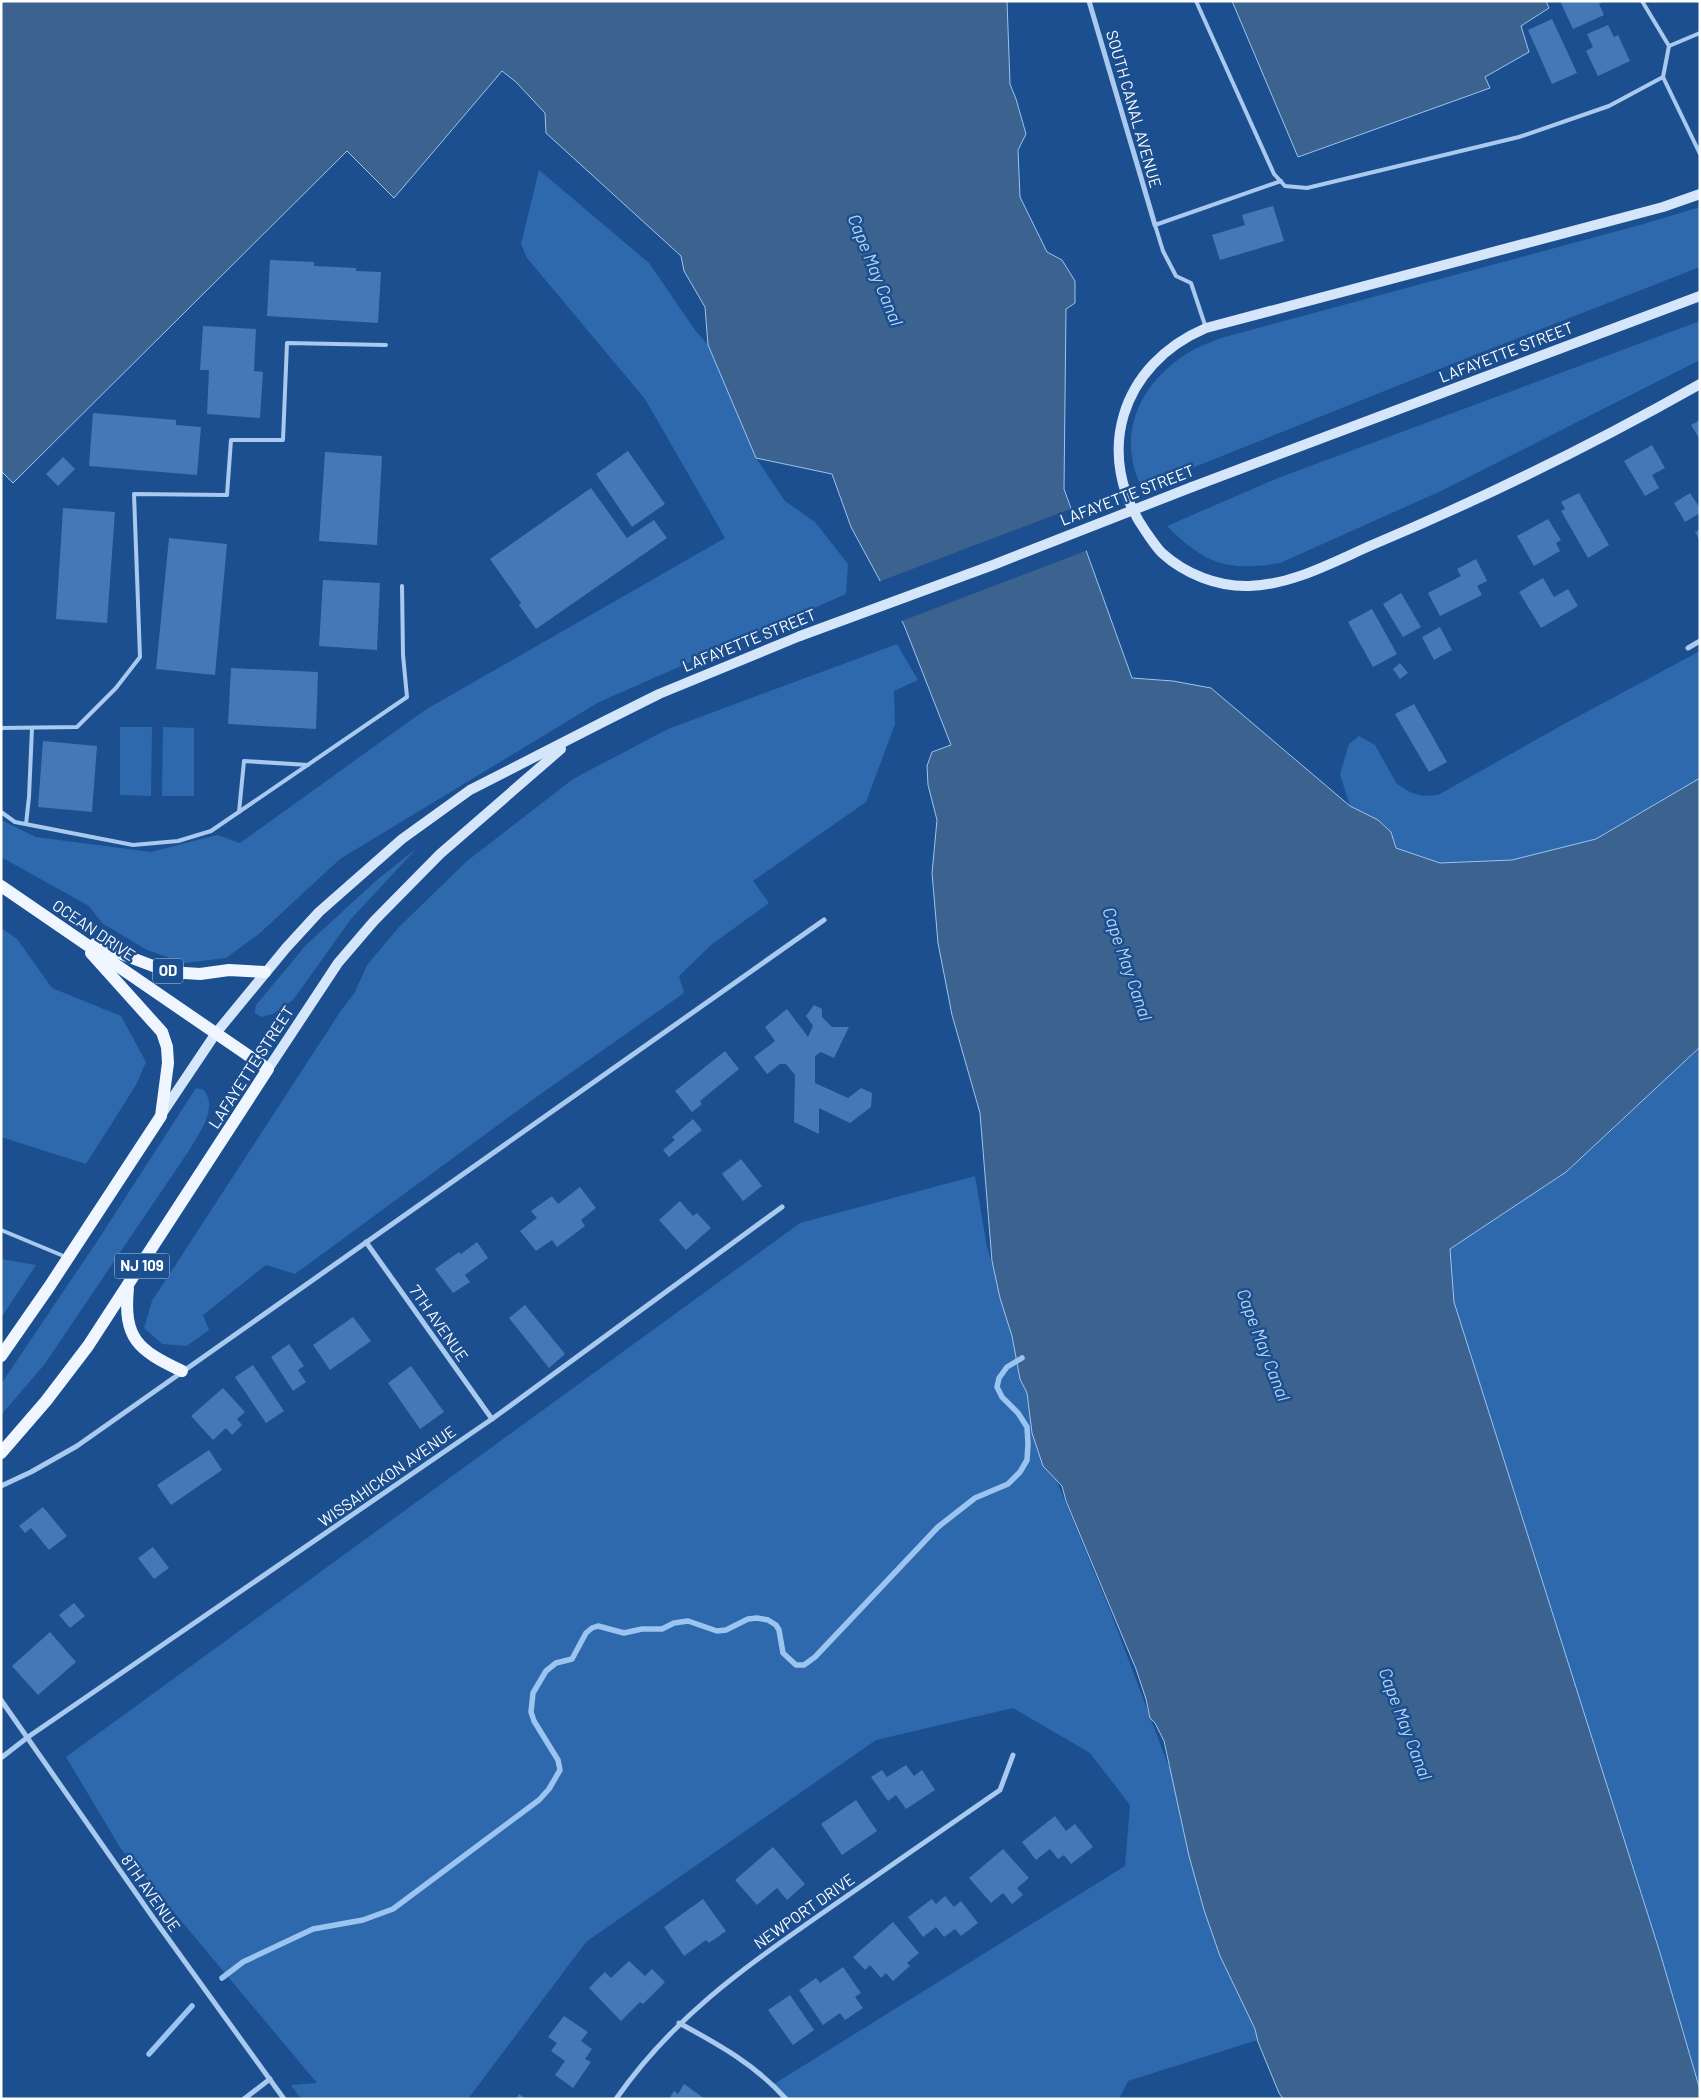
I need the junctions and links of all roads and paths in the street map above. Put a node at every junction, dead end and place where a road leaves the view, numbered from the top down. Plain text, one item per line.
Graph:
1 (1089, 1) edge
2 (1196, 1) edge
3 (1642, 1) edge
4 (1700, 33) edge
5 (1669, 46) junction
6 (1663, 77) junction
7 (1700, 154) edge
8 (1281, 181) junction
9 (1700, 194) edge
10 (1155, 225) junction
11 (1700, 296) edge
12 (1206, 328) junction
13 (386, 345) dead end
14 (1700, 384) edge
15 (402, 586) dead end
16 (1700, 641) edge
17 (1688, 648) dead end
18 (1, 728) edge
19 (32, 728) junction
20 (573, 738) junction
21 (308, 765) junction
22 (1, 812) edge
23 (239, 812) junction
24 (26, 824) junction
25 (1, 886) edge
26 (824, 920) dead end
27 (76, 938) junction
28 (265, 972) junction
29 (216, 1033) junction
30 (268, 1069) junction
31 (161, 1116) junction
32 (782, 1207) dead end
33 (1, 1230) edge
34 (366, 1242) junction
35 (68, 1258) junction
36 (128, 1288) junction
37 (1, 1356) edge
38 (182, 1371) junction
39 (492, 1419) junction
40 (1, 1453) edge
41 (1, 1486) edge
42 (1, 1700) edge
43 (28, 1737) junction
44 (1012, 1756) dead end
45 (1, 1758) edge
46 (679, 2023) junction
47 (270, 2079) junction
48 (244, 2099) edge
49 (284, 2099) edge
50 (616, 2099) edge
51 (786, 2099) edge

1 - 10 street, SOUTH CANAL AVENUE
2 - 8 lane
3 - 5 lane
4 - 5 lane
5 - 6 lane
6 - 7 lane
6 - 8 lane
8 - 10 lane
9 - 12 main road
10 - 12 lane
11 - 20 main road, LAFAYETTE STREET / NJ 109, bridge
12 - 14 main road
13 - 19 lane
15 - 21 lane
16 - 17 street
18 - 19 lane
19 - 24 lane
20 - 28 main road, LAFAYETTE STREET / NJ 109
20 - 30 main road, LAFAYETTE STREET / NJ 109
21 - 23 lane
21 - 23 lane
22 - 24 lane
23 - 24 lane
25 - 27 main road, OCEAN DRIVE
26 - 34 street
27 - 28 main road, OD
27 - 29 main road, OCEAN DRIVE
27 - 31 main road
28 - 29 main road, LAFAYETTE STREET / NJ 109
29 - 30 main road, OCEAN DRIVE
29 - 31 main road, LAFAYETTE STREET / NJ 109
30 - 36 main road, LAFAYETTE STREET / NJ 109
31 - 35 main road, LAFAYETTE STREET / NJ 109
32 - 39 street, WISSAHICKON AVENUE
33 - 35 lane
34 - 38 street
34 - 39 street, 7TH AVENUE
35 - 37 main road, LAFAYETTE STREET / NJ 109
36 - 38 main road
36 - 40 main road, LAFAYETTE STREET / NJ 109
38 - 41 street
39 - 43 street, WISSAHICKON AVENUE
42 - 43 street, 8TH AVENUE
43 - 45 street, WISSAHICKON AVENUE
43 - 47 street, 8TH AVENUE
44 - 46 street, NEWPORT DRIVE
46 - 50 street, NEWPORT DRIVE
46 - 51 street
47 - 48 street
47 - 49 street, 8TH AVENUE

